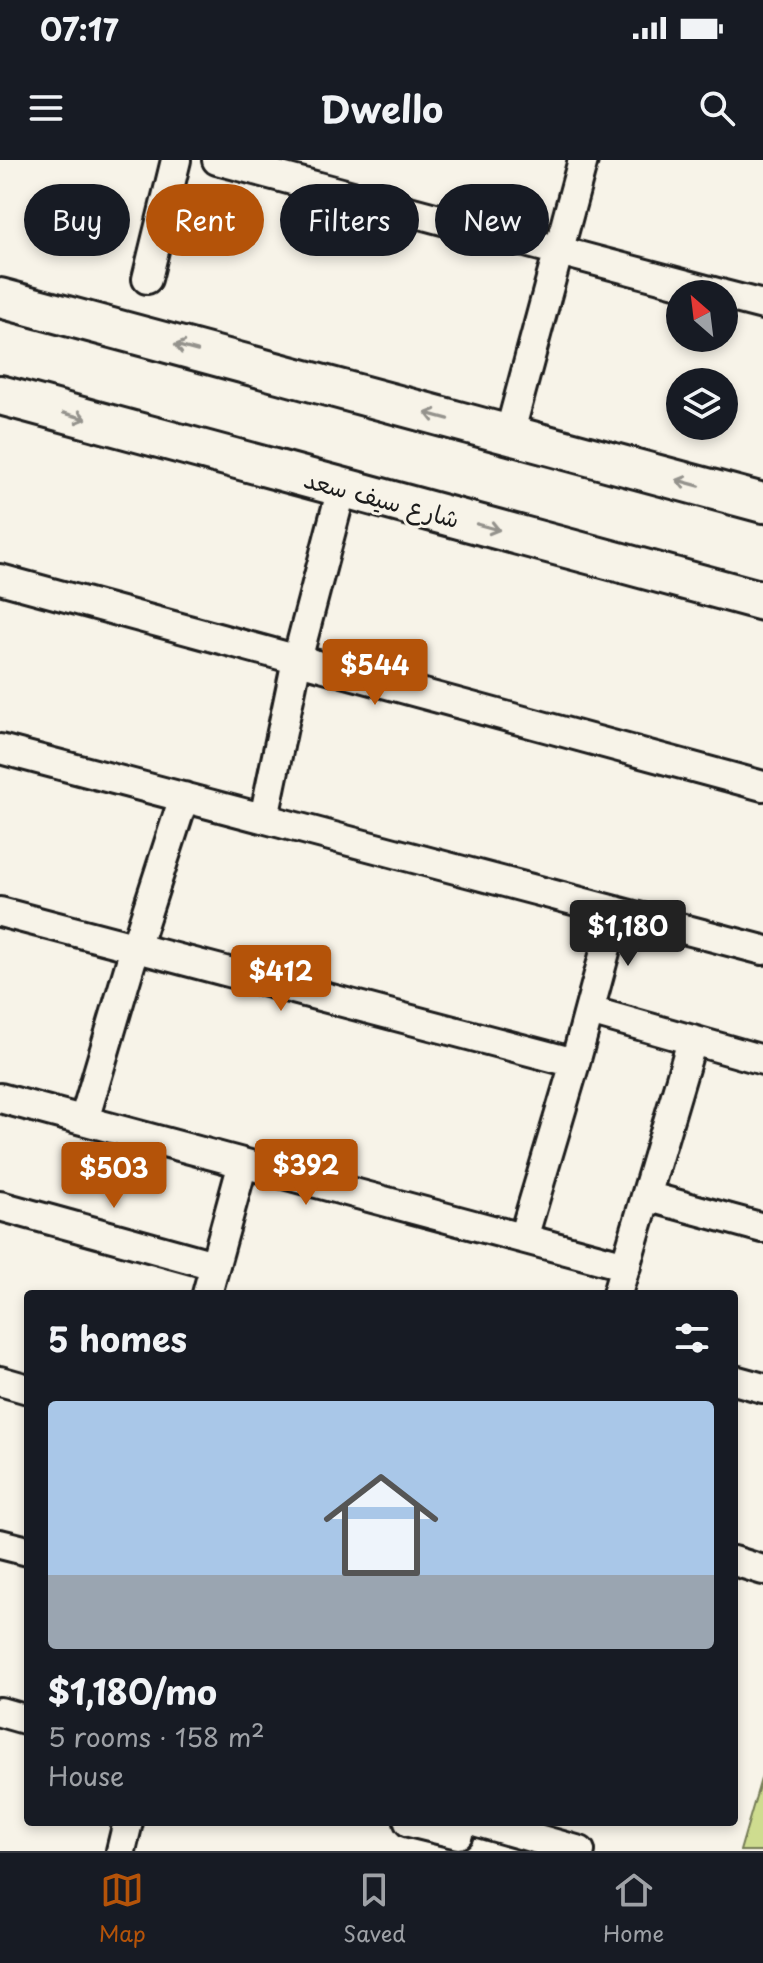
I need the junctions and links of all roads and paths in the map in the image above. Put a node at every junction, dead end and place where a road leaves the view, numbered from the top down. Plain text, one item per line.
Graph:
1 (176, 160) edge
2 (217, 160) edge
3 (583, 160) edge
4 (558, 252) junction
5 (147, 279) dead end
6 (668, 280) edge
7 (0, 298) edge
8 (738, 298) edge
9 (763, 305) edge
10 (0, 395) edge
11 (509, 435) junction
12 (342, 488) junction
13 (763, 503) edge
14 (0, 579) edge
15 (763, 601) edge
16 (297, 660) junction
17 (0, 749) edge
18 (763, 786) edge
19 (184, 797) junction
20 (264, 818) junction
21 (616, 911) junction
22 (0, 912) edge
23 (135, 948) junction
24 (763, 950) edge
25 (590, 1011) junction
26 (692, 1041) junction
27 (763, 1060) edge
28 (575, 1063) junction
29 (0, 1098) edge
30 (84, 1120) junction
31 (243, 1163) junction
32 (646, 1196) junction
33 (0, 1206) edge
34 (763, 1228) edge
35 (523, 1238) junction
36 (214, 1265) junction
37 (626, 1266) junction
38 (208, 1290) edge
39 (618, 1290) edge
40 (0, 1381) edge
41 (738, 1381) edge
42 (24, 1388) edge
43 (763, 1388) edge
44 (0, 1544) edge
45 (24, 1550) edge
46 (738, 1562) edge
47 (763, 1570) edge
48 (0, 1712) edge
49 (24, 1719) edge
50 (127, 1826) edge
51 (431, 1826) edge
52 (463, 1832) edge
53 (121, 1851) edge
54 (580, 1851) edge

1 - 5 street
2 - 4 street
3 - 4 street
4 - 6 street
4 - 11 street
11 -> 7 street
8 - 9 street
10 -> 12 street, شارع سيف سعد
13 -> 11 street
12 -> 15 street, شارع سيف سعد
12 - 16 street
14 - 16 street
16 - 18 street
16 - 20 street
17 - 19 street
19 - 20 street
19 - 23 street
20 - 21 street
21 - 24 street
21 - 25 street
22 - 23 street
23 - 28 street
23 - 30 street
25 - 26 street
25 - 28 street
26 - 27 street
26 - 32 street
28 - 35 street
29 - 30 street
30 - 31 street
31 - 35 street
31 - 36 street
32 - 34 street
32 - 37 street
33 - 36 street
35 - 37 street
36 - 38 street
37 - 39 street
40 - 42 street
41 - 43 street
44 - 45 street
46 - 47 street
48 - 49 street
50 - 53 street
51 - 52 street
52 - 54 street

